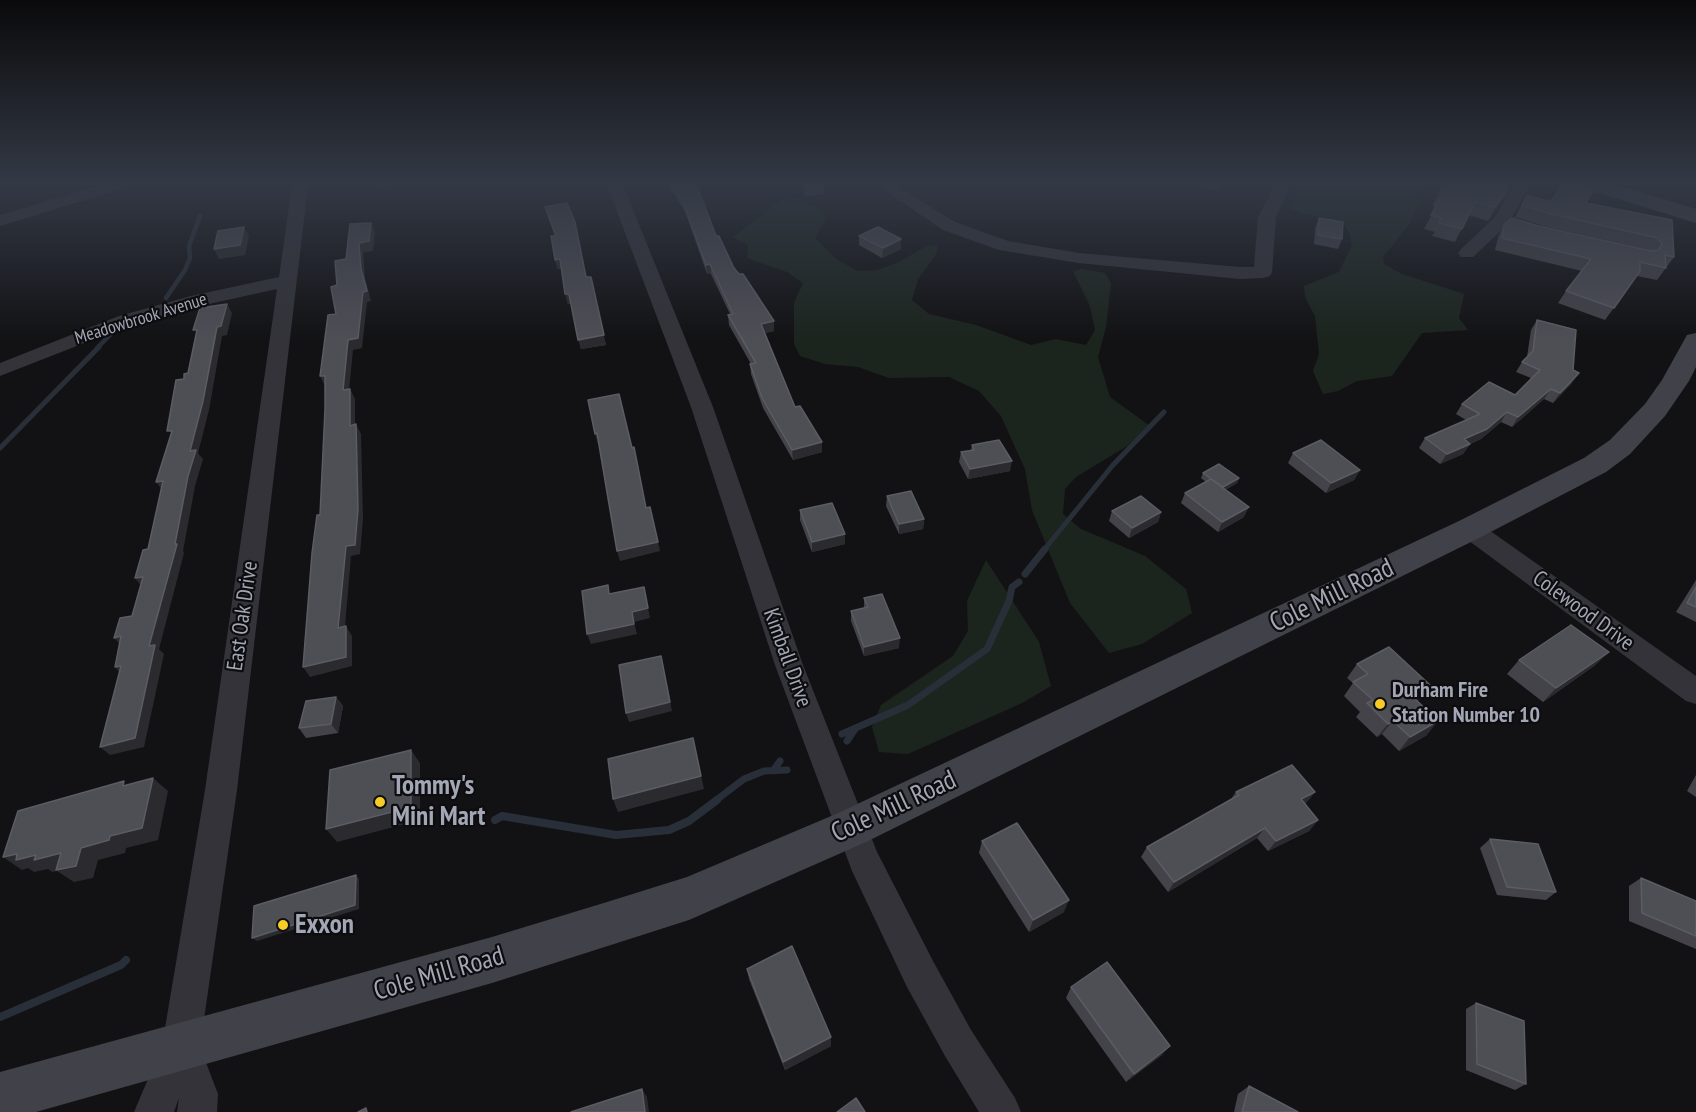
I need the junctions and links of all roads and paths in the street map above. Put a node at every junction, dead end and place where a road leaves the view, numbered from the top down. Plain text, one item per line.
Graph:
1 (293, 237) edge
2 (635, 237) edge
3 (980, 237) edge
4 (1266, 237) edge
5 (1484, 237) edge
6 (1467, 253) dead end
7 (287, 281) junction
8 (1696, 341) edge
9 (0, 370) edge
10 (1470, 529) junction
11 (1696, 692) edge
12 (851, 828) junction
13 (181, 1047) junction
14 (0, 1097) edge
15 (154, 1112) edge
16 (197, 1112) edge
17 (1001, 1112) edge

1 - 7 street, East Oak Drive
2 - 12 street, Kimball Drive
3 - 4 street
5 - 6 street
7 - 9 street, Meadowbrook Avenue
7 - 13 street, East Oak Drive
8 - 10 street, Cole Mill Road
10 - 11 street, Colewood Drive
10 - 12 street, Cole Mill Road
12 - 13 street, Cole Mill Road
12 - 17 street, Kimball Drive
13 - 14 street, Cole Mill Road
13 - 15 street, East Oak Drive
13 - 16 street, East Oak Drive

